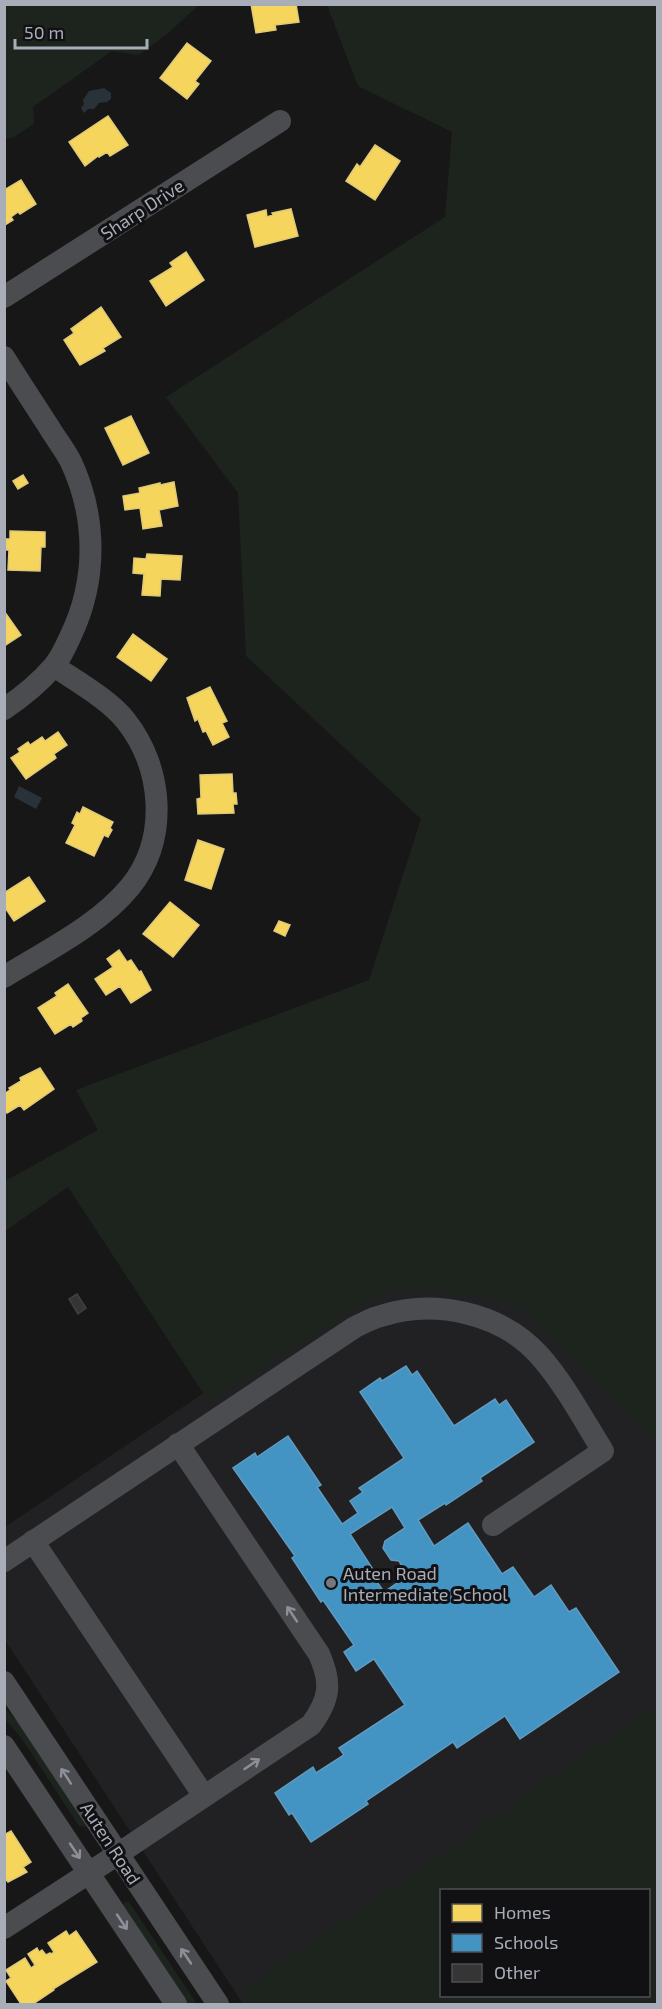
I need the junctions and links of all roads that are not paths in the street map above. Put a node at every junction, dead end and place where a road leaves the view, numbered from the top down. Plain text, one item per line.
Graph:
1 (280, 121) dead end
2 (4, 297) edge
3 (4, 357) edge
4 (54, 666) junction
5 (4, 709) edge
6 (4, 977) edge
7 (178, 1444) junction
8 (493, 1525) dead end
9 (33, 1541) junction
10 (4, 1561) edge
11 (4, 1682) edge
12 (4, 1746) edge
13 (204, 1796) junction
14 (118, 1854) junction
15 (90, 1873) junction
16 (4, 1928) edge
17 (177, 2004) edge
18 (218, 2004) edge

1 - 2 street, Sharp Drive
3 - 4 street
4 - 5 street
4 - 6 street
7 - 8 street
7 - 9 street
13 -> 7 street
9 - 10 street
9 - 13 street
14 -> 11 street, Auten Road
12 -> 15 street, Auten Road
13 - 14 street
14 - 15 street
18 -> 14 street, Auten Road
15 - 16 street
15 -> 17 street, Auten Road

